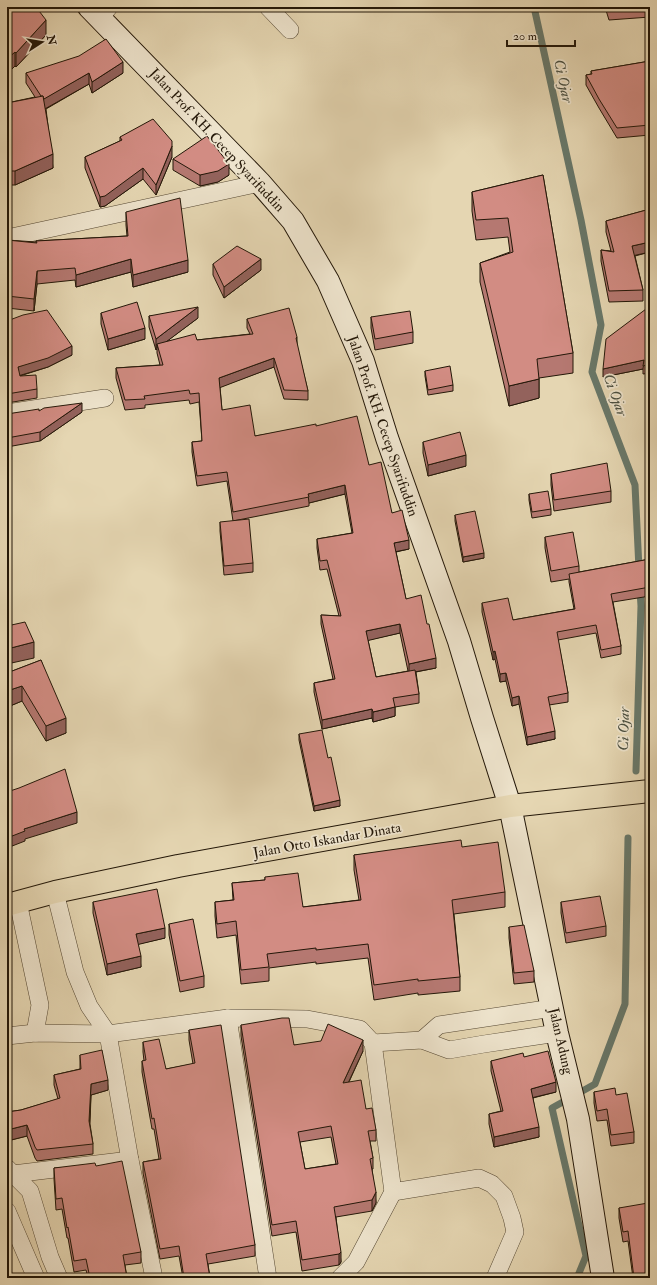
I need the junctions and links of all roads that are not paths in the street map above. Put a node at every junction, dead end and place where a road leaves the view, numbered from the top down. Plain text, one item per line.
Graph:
1 (268, 7) edge
2 (99, 11) edge
3 (290, 30) dead end
4 (260, 183) junction
5 (7, 238) edge
6 (105, 398) dead end
7 (7, 413) edge
8 (650, 790) edge
9 (510, 806) junction
10 (55, 892) junction
11 (12, 904) edge
12 (553, 1008) junction
13 (228, 1018) junction
14 (34, 1034) junction
15 (108, 1034) junction
16 (558, 1034) junction
17 (7, 1036) edge
18 (422, 1040) junction
19 (373, 1043) junction
20 (130, 1160) junction
21 (10, 1171) edge
22 (393, 1192) junction
23 (7, 1211) edge
24 (36, 1278) edge
25 (59, 1278) edge
26 (154, 1278) edge
27 (268, 1278) edge
28 (340, 1278) edge
29 (495, 1278) edge
30 (603, 1278) edge

1 - 3 street
2 - 4 main road, Jalan Prof. KH. Cecep Syarifuddin
4 - 5 street
4 - 9 main road, Jalan Prof. KH. Cecep Syarifuddin
6 - 7 street
8 - 9 main road, Jalan Otto Iskandar Dinata
9 - 10 main road, Jalan Otto Iskandar Dinata
9 - 12 main road, Jalan Adung
10 - 11 main road, Jalan Otto Iskandar Dinata
10 - 15 street
11 - 14 street
12 - 16 main road, Jalan Adung
12 - 18 street
13 - 15 street
13 - 19 street
13 - 27 street
14 - 15 street
14 - 17 street
15 - 20 street
16 - 18 street
16 - 30 main road, Jalan Adung
18 - 19 street
19 - 22 street
20 - 21 street
20 - 26 street
21 - 25 street
22 - 28 street
22 - 29 street
23 - 24 street

